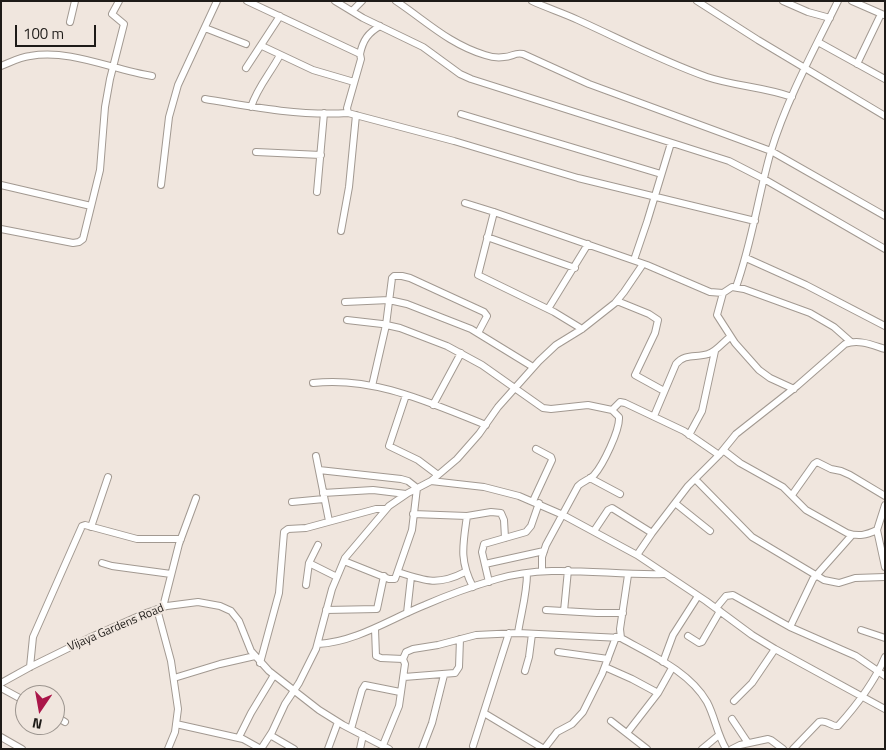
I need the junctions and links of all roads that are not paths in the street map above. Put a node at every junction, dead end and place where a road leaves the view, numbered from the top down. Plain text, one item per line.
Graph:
1 (75, 1) edge
2 (119, 1) edge
3 (217, 1) edge
4 (247, 1) edge
5 (335, 1) edge
6 (362, 1) edge
7 (396, 1) edge
8 (532, 1) edge
9 (697, 1) edge
10 (783, 1) edge
11 (838, 1) edge
12 (852, 1) edge
13 (352, 11) junction
14 (883, 15) edge
15 (280, 16) junction
16 (830, 18) junction
17 (70, 22) dead end
18 (380, 26) junction
19 (205, 28) junction
20 (818, 42) junction
21 (246, 44) dead end
22 (262, 46) junction
23 (360, 54) junction
24 (280, 56) junction
25 (857, 64) junction
26 (1, 66) edge
27 (113, 67) junction
28 (246, 68) dead end
29 (805, 69) junction
30 (152, 76) dead end
31 (885, 79) edge
32 (354, 82) junction
33 (792, 97) junction
34 (205, 99) dead end
35 (251, 107) junction
36 (324, 113) junction
37 (348, 113) junction
38 (461, 114) dead end
39 (356, 115) junction
40 (885, 116) edge
41 (670, 142) junction
42 (771, 151) junction
43 (256, 152) dead end
44 (320, 155) junction
45 (661, 174) junction
46 (764, 179) junction
47 (1, 185) edge
48 (161, 185) dead end
49 (317, 192) dead end
50 (654, 196) junction
51 (465, 204) dead end
52 (91, 206) junction
53 (494, 212) junction
54 (885, 216) edge
55 (755, 221) junction
56 (1, 229) edge
57 (341, 231) dead end
58 (487, 237) junction
59 (588, 244) junction
60 (885, 249) edge
61 (746, 258) junction
62 (634, 260) junction
63 (643, 264) junction
64 (575, 268) junction
65 (736, 287) junction
66 (723, 292) junction
67 (389, 300) junction
68 (616, 301) junction
69 (345, 302) dead end
70 (548, 309) junction
71 (347, 320) dead end
72 (386, 325) junction
73 (885, 326) edge
74 (582, 328) junction
75 (478, 333) junction
76 (730, 337) junction
77 (852, 342) junction
78 (715, 349) junction
79 (885, 349) edge
80 (461, 353) junction
81 (533, 367) junction
82 (313, 383) dead end
83 (372, 386) junction
84 (514, 388) junction
85 (794, 389) junction
86 (664, 391) junction
87 (406, 394) junction
88 (434, 405) junction
89 (612, 410) junction
90 (654, 416) junction
91 (486, 425) junction
92 (689, 434) junction
93 (536, 449) dead end
94 (721, 452) junction
95 (316, 456) dead end
96 (319, 470) junction
97 (438, 475) junction
98 (108, 477) dead end
99 (590, 478) junction
100 (695, 479) junction
101 (431, 481) junction
102 (417, 488) junction
103 (406, 494) junction
104 (620, 494) dead end
105 (792, 495) junction
106 (324, 496) junction
107 (885, 496) edge
108 (196, 498) dead end
109 (292, 502) dead end
110 (536, 502) junction
111 (675, 504) junction
112 (885, 506) edge
113 (386, 509) junction
114 (414, 514) junction
115 (564, 515) junction
116 (467, 516) junction
117 (329, 521) junction
118 (91, 527) junction
119 (877, 530) junction
120 (594, 531) junction
121 (710, 531) dead end
122 (652, 533) junction
123 (852, 535) junction
124 (506, 538) junction
125 (180, 539) junction
126 (318, 545) dead end
127 (544, 551) junction
128 (637, 555) junction
129 (344, 561) junction
130 (102, 563) dead end
131 (309, 563) junction
132 (485, 564) junction
133 (885, 566) edge
134 (568, 570) junction
135 (542, 571) junction
136 (398, 572) junction
137 (465, 572) junction
138 (527, 573) junction
139 (171, 574) junction
140 (628, 574) junction
141 (664, 574) junction
142 (816, 574) junction
143 (384, 576) junction
144 (337, 577) junction
145 (411, 577) junction
146 (885, 577) edge
147 (489, 582) junction
148 (306, 585) dead end
149 (473, 588) junction
150 (698, 596) junction
151 (160, 608) junction
152 (326, 610) junction
153 (546, 610) dead end
154 (718, 610) junction
155 (564, 611) junction
156 (623, 612) junction
157 (407, 613) junction
158 (790, 627) junction
159 (375, 629) junction
160 (861, 630) dead end
161 (518, 633) junction
162 (509, 634) junction
163 (532, 634) junction
164 (688, 636) dead end
165 (619, 638) junction
166 (885, 638) edge
167 (460, 639) junction
168 (318, 644) junction
169 (775, 649) junction
170 (558, 652) dead end
171 (255, 656) junction
172 (885, 657) edge
173 (403, 659) junction
174 (608, 659) junction
175 (663, 662) junction
176 (260, 663) junction
177 (30, 666) junction
178 (604, 667) junction
179 (672, 668) junction
180 (525, 671) dead end
181 (882, 674) edge
182 (274, 675) junction
183 (444, 675) junction
184 (404, 676) junction
185 (174, 678) junction
186 (1, 683) edge
187 (1, 688) edge
188 (294, 691) junction
189 (400, 692) junction
190 (658, 693) junction
191 (15, 695) edge
192 (863, 696) junction
193 (734, 701) dead end
194 (885, 709) edge
195 (484, 713) junction
196 (732, 719) dead end
197 (611, 721) dead end
198 (338, 722) junction
199 (176, 724) junction
200 (351, 729) junction
201 (627, 733) junction
202 (270, 735) junction
203 (363, 735) junction
204 (719, 735) junction
205 (1, 737) edge
206 (238, 737) junction
207 (748, 743) junction
208 (473, 746) dead end
209 (386, 747) edge
210 (22, 749) edge
211 (168, 749) edge
212 (294, 749) edge
213 (328, 749) edge
214 (360, 749) edge
215 (422, 749) edge
216 (544, 749) edge
217 (647, 749) edge
218 (702, 749) edge
219 (726, 749) edge
220 (732, 749) edge
221 (783, 749) edge
222 (793, 749) edge

1 - 17 street
2 - 27 street
3 - 19 street
4 - 15 street
5 - 13 street
6 - 13 street
7 - 42 street
8 - 33 street
9 - 29 street
10 - 16 street
11 - 16 street
12 - 14 street
13 - 18 street
14 - 25 street
15 - 22 street
15 - 23 street
16 - 20 street
18 - 23 street
18 - 41 street
19 - 21 street
19 - 48 street
20 - 25 street
20 - 29 street
22 - 24 street
22 - 28 street
23 - 32 street
24 - 32 street
24 - 35 street
25 - 31 street
26 - 27 street
27 - 30 street
27 - 52 street
29 - 33 street
29 - 40 street
32 - 37 street
33 - 42 street
34 - 35 street
35 - 36 street
36 - 37 street
36 - 44 street
37 - 39 street
38 - 45 street
39 - 50 street
39 - 57 street
41 - 45 street
41 - 46 street
42 - 46 street
42 - 54 street
43 - 44 street
44 - 49 street
45 - 50 street
46 - 55 street
46 - 60 street
47 - 52 street
50 - 55 street
50 - 62 street
51 - 53 street
52 - 56 street
53 - 58 street
53 - 59 street
55 - 61 street
58 - 64 street
58 - 70 street
59 - 62 street
59 - 64 street
61 - 65 street
61 - 73 street
62 - 63 street
63 - 66 street
63 - 68 street
64 - 70 street
65 - 66 street
65 - 77 street
66 - 76 street
67 - 69 street
67 - 72 street
67 - 75 street
67 - 75 street
68 - 74 street
68 - 86 street
70 - 74 street
71 - 72 street
72 - 80 street
72 - 83 street
74 - 81 street
75 - 81 street
76 - 78 street
76 - 85 street
77 - 79 street
77 - 85 street
78 - 86 street
78 - 92 street
80 - 84 street
80 - 88 street
81 - 84 street
82 - 83 street
83 - 87 street
84 - 89 street
84 - 91 street
85 - 94 street
86 - 90 street
87 - 88 street
87 - 97 street
88 - 91 street
89 - 90 street
89 - 99 street
90 - 92 street
91 - 97 street
92 - 94 street
93 - 110 street
94 - 100 street
94 - 105 street
95 - 96 street
96 - 102 street
96 - 106 street
97 - 101 street
98 - 118 street
99 - 104 street
99 - 115 street
100 - 111 street
100 - 142 street
101 - 102 street
101 - 110 street
102 - 103 street
102 - 114 street
103 - 106 street
103 - 113 street
105 - 107 street
105 - 123 street
106 - 109 street
106 - 117 street
108 - 125 street
110 - 115 street
110 - 124 street
111 - 121 street
111 - 122 street
112 - 119 street
113 - 117 street
113 - 129 street
114 - 116 street
114 - 136 street
115 - 120 street
115 - 127 street
116 - 124 street
116 - 137 street
117 - 176 street
118 - 125 street
118 - 177 street
119 - 123 street
119 - 133 street
120 - 122 street
120 - 128 street
122 - 128 street
123 - 142 street
124 - 132 street
125 - 139 street
126 - 131 street
127 - 132 street
127 - 135 street
128 - 141 street
129 - 143 street
129 - 144 street
130 - 139 street
131 - 144 street
131 - 148 street
132 - 147 street
134 - 135 street
134 - 140 street
134 - 155 street
135 - 138 street
136 - 143 street
136 - 145 street
137 - 145 street
137 - 149 street
138 - 147 street
138 - 161 street
139 - 151 street
140 - 141 street
140 - 156 street
141 - 150 street
142 - 146 street
142 - 158 street
143 - 152 street
144 - 152 street
145 - 157 street
147 - 149 street
149 - 157 street
150 - 154 street
150 - 175 street
151 - 171 street, Vijaya Gardens Road
151 - 177 street, Vijaya Gardens Road
151 - 185 street
152 - 168 street
153 - 155 street
154 - 158 street
154 - 164 street
154 - 169 street
155 - 156 street
156 - 165 street
157 - 159 street
158 - 181 street
159 - 168 street
159 - 173 street
160 - 166 street
161 - 162 street
161 - 163 street
162 - 167 street
162 - 195 street
163 - 165 street
163 - 180 street
165 - 174 street
165 - 175 street
167 - 173 street
167 - 183 street
168 - 188 street
169 - 192 street
169 - 193 street
170 - 174 street
171 - 176 street, Vijaya Gardens Road
171 - 185 street
172 - 181 street
173 - 184 street
174 - 178 street
175 - 179 street
176 - 182 street, Vijaya Gardens Road
177 - 186 street, Vijaya Gardens Road
178 - 190 street
178 - 216 street
179 - 190 street
179 - 204 street
181 - 192 street
182 - 188 street, Vijaya Gardens Road
182 - 206 street
183 - 184 street
183 - 215 street
184 - 189 street
185 - 199 street
187 - 191 street
188 - 198 street, Vijaya Gardens Road
188 - 202 street
189 - 200 street
189 - 209 street
190 - 201 street
192 - 194 street
192 - 222 street
195 - 208 street
195 - 216 street
196 - 207 street
197 - 201 street
198 - 200 street, Vijaya Gardens Road
198 - 213 street
199 - 206 street
199 - 211 street
200 - 203 street, Vijaya Gardens Road
201 - 217 street
202 - 206 street
202 - 212 street
203 - 209 street, Vijaya Gardens Road
203 - 214 street
204 - 218 street
204 - 219 street
205 - 210 street
207 - 220 street
207 - 221 street

